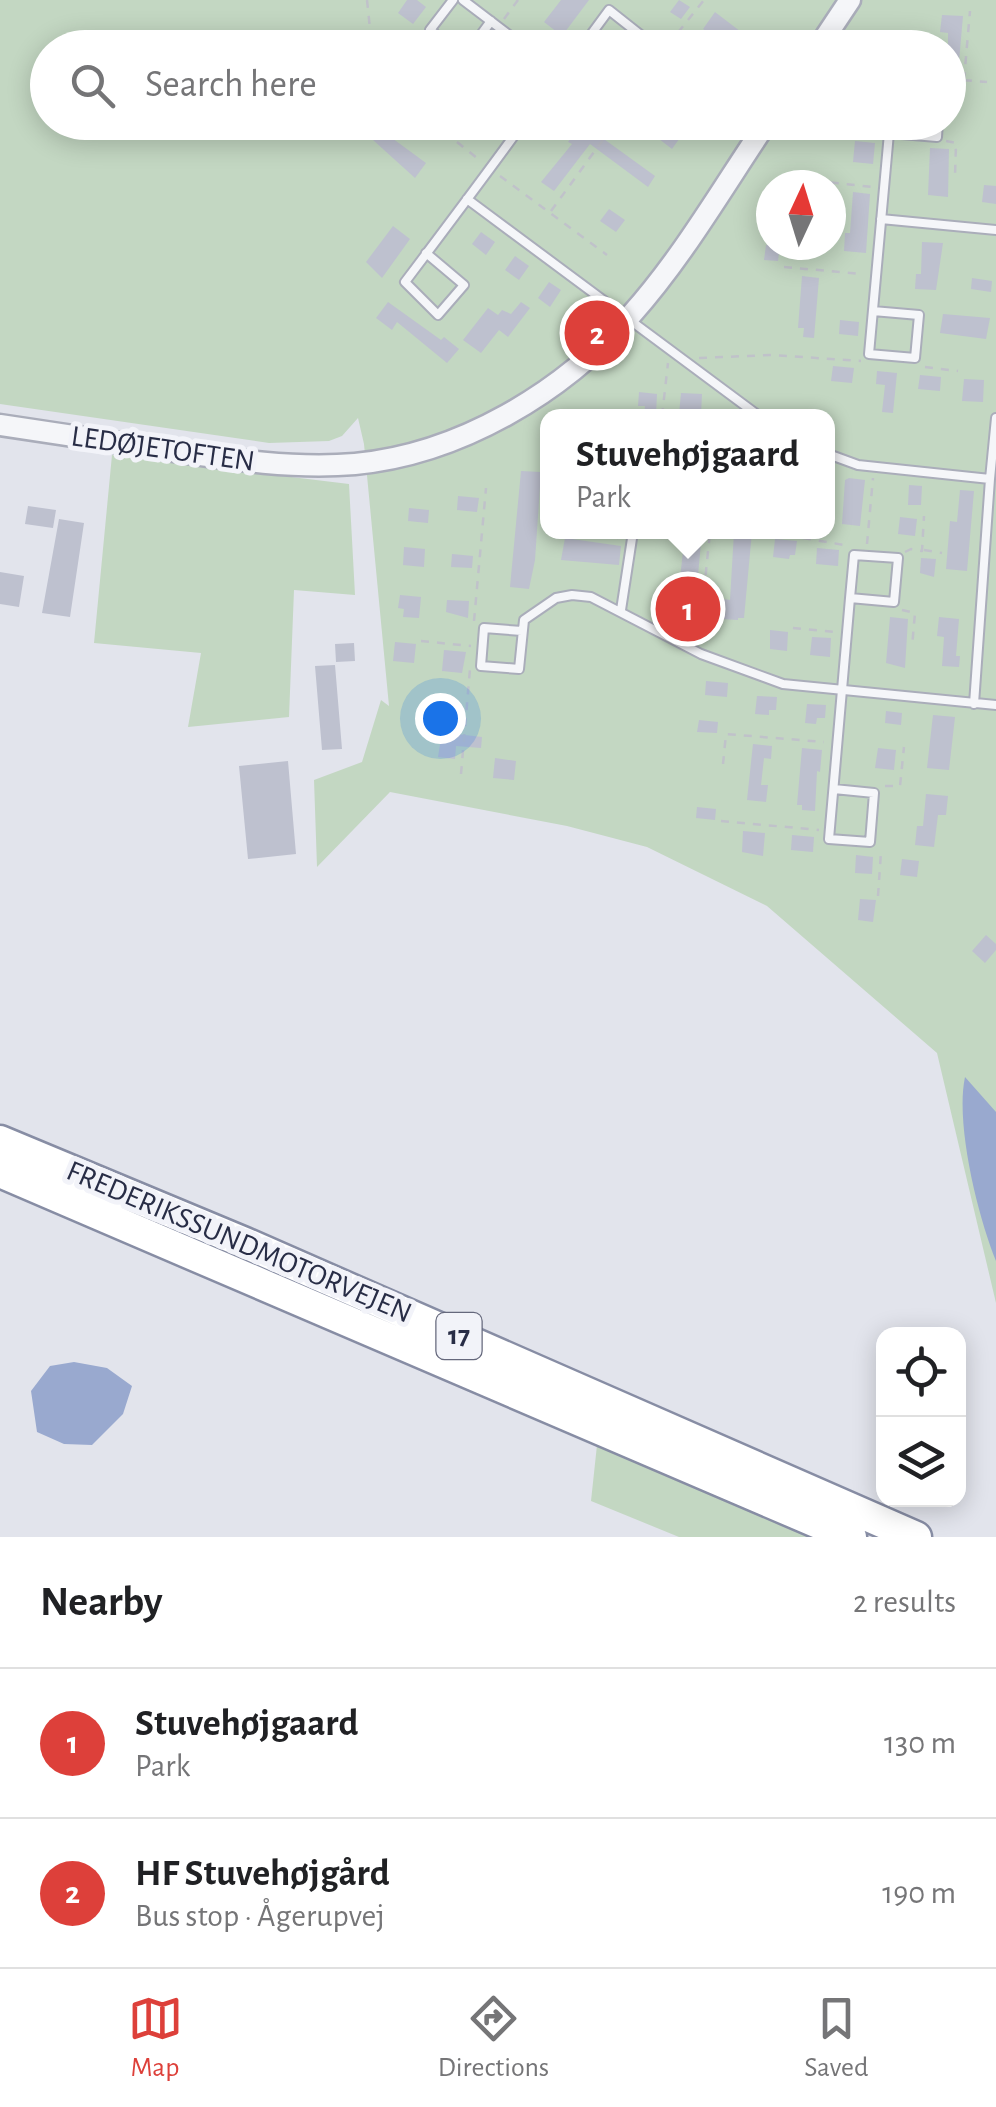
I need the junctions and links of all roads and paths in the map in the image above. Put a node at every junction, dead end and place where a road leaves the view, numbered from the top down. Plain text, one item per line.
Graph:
1 (366, 0) edge
2 (453, 0) edge
3 (463, 0) edge
4 (518, 0) edge
5 (704, 0) edge
6 (850, 0) edge
7 (970, 12) dead end
8 (495, 24) junction
9 (370, 30) edge
10 (430, 30) edge
11 (489, 30) edge
12 (503, 30) edge
13 (596, 30) edge
14 (636, 30) edge
15 (682, 30) edge
16 (830, 30) edge
17 (966, 57) edge
18 (966, 80) edge
19 (987, 82) dead end
20 (455, 140) edge
21 (511, 140) edge
22 (603, 140) edge
23 (755, 140) edge
24 (889, 140) edge
25 (944, 140) edge
26 (490, 168) junction
27 (955, 176) dead end
28 (846, 184) edge
29 (884, 188) junction
30 (467, 199) junction
31 (550, 213) junction
32 (882, 219) junction
33 (996, 230) edge
34 (426, 253) junction
35 (607, 255) dead end
36 (784, 267) dead end
37 (876, 275) junction
38 (873, 310) junction
39 (628, 318) junction
40 (669, 349) junction
41 (870, 354) junction
42 (915, 358) junction
43 (682, 359) junction
44 (958, 371) dead end
45 (663, 409) edge
46 (750, 409) edge
47 (996, 418) edge
48 (0, 425) edge
49 (835, 457) edge
50 (874, 467) junction
51 (990, 479) junction
52 (924, 516) dead end
53 (633, 539) edge
54 (709, 539) edge
55 (812, 539) edge
56 (922, 549) junction
57 (942, 553) dead end
58 (855, 555) junction
59 (866, 556) junction
60 (894, 558) junction
61 (704, 591) dead end
62 (850, 598) junction
63 (894, 601) junction
64 (621, 610) junction
65 (793, 628) dead end
66 (522, 631) junction
67 (847, 632) junction
68 (421, 641) dead end
69 (482, 647) junction
70 (912, 647) dead end
71 (842, 692) junction
72 (974, 704) junction
73 (996, 706) edge
74 (838, 743) junction
75 (904, 747) dead end
76 (723, 764) dead end
77 (834, 789) junction
78 (874, 793) junction
79 (721, 821) dead end
80 (830, 831) junction
81 (870, 840) junction
82 (878, 896) dead end
83 (0, 1141) edge
84 (0, 1172) edge
85 (851, 1537) edge
86 (916, 1537) edge

1 - 9 path
2 - 10 lane
3 - 8 lane
4 - 8 path
5 - 15 path
6 - 16 street
7 - 17 path
8 - 11 lane
8 - 12 lane
13 - 14 lane
18 - 19 path
20 - 26 path
21 - 26 lane
22 - 31 path
23 - 39 street, LEDØJETOFTEN
24 - 29 lane
25 - 27 path
26 - 30 lane
26 - 31 path
28 - 29 path
29 - 32 lane
30 - 34 lane
30 - 39 lane
31 - 35 path
32 - 33 lane
32 - 37 lane
34 - 34 lane
36 - 37 path
37 - 38 lane
38 - 41 lane
38 - 42 lane
39 - 40 lane
39 - 48 street, LEDØJETOFTEN
40 - 43 lane
40 - 45 path
41 - 42 lane
41 - 43 path
42 - 44 path
43 - 46 lane
47 - 51 lane
49 - 50 lane
50 - 51 lane
50 - 59 path
51 - 72 lane
52 - 56 path
53 - 64 lane
54 - 61 path
55 - 58 path
56 - 57 path
56 - 60 path
58 - 59 lane
58 - 62 lane
59 - 60 lane
60 - 63 lane
62 - 63 lane
62 - 67 lane
63 - 70 path
64 - 66 lane
64 - 71 lane
65 - 67 path
66 - 69 lane
66 - 69 lane
67 - 71 lane
68 - 69 path
71 - 72 lane
71 - 74 lane
72 - 73 lane
74 - 76 path
74 - 77 lane
75 - 78 path
77 - 78 lane
77 - 80 lane
78 - 81 lane
79 - 80 path
80 - 81 lane
81 - 82 path
83 - 86 highway, FREDERIKSSUNDMOTORVEJEN / 17
84 - 85 highway, FREDERIKSSUNDMOTORVEJEN / 17

